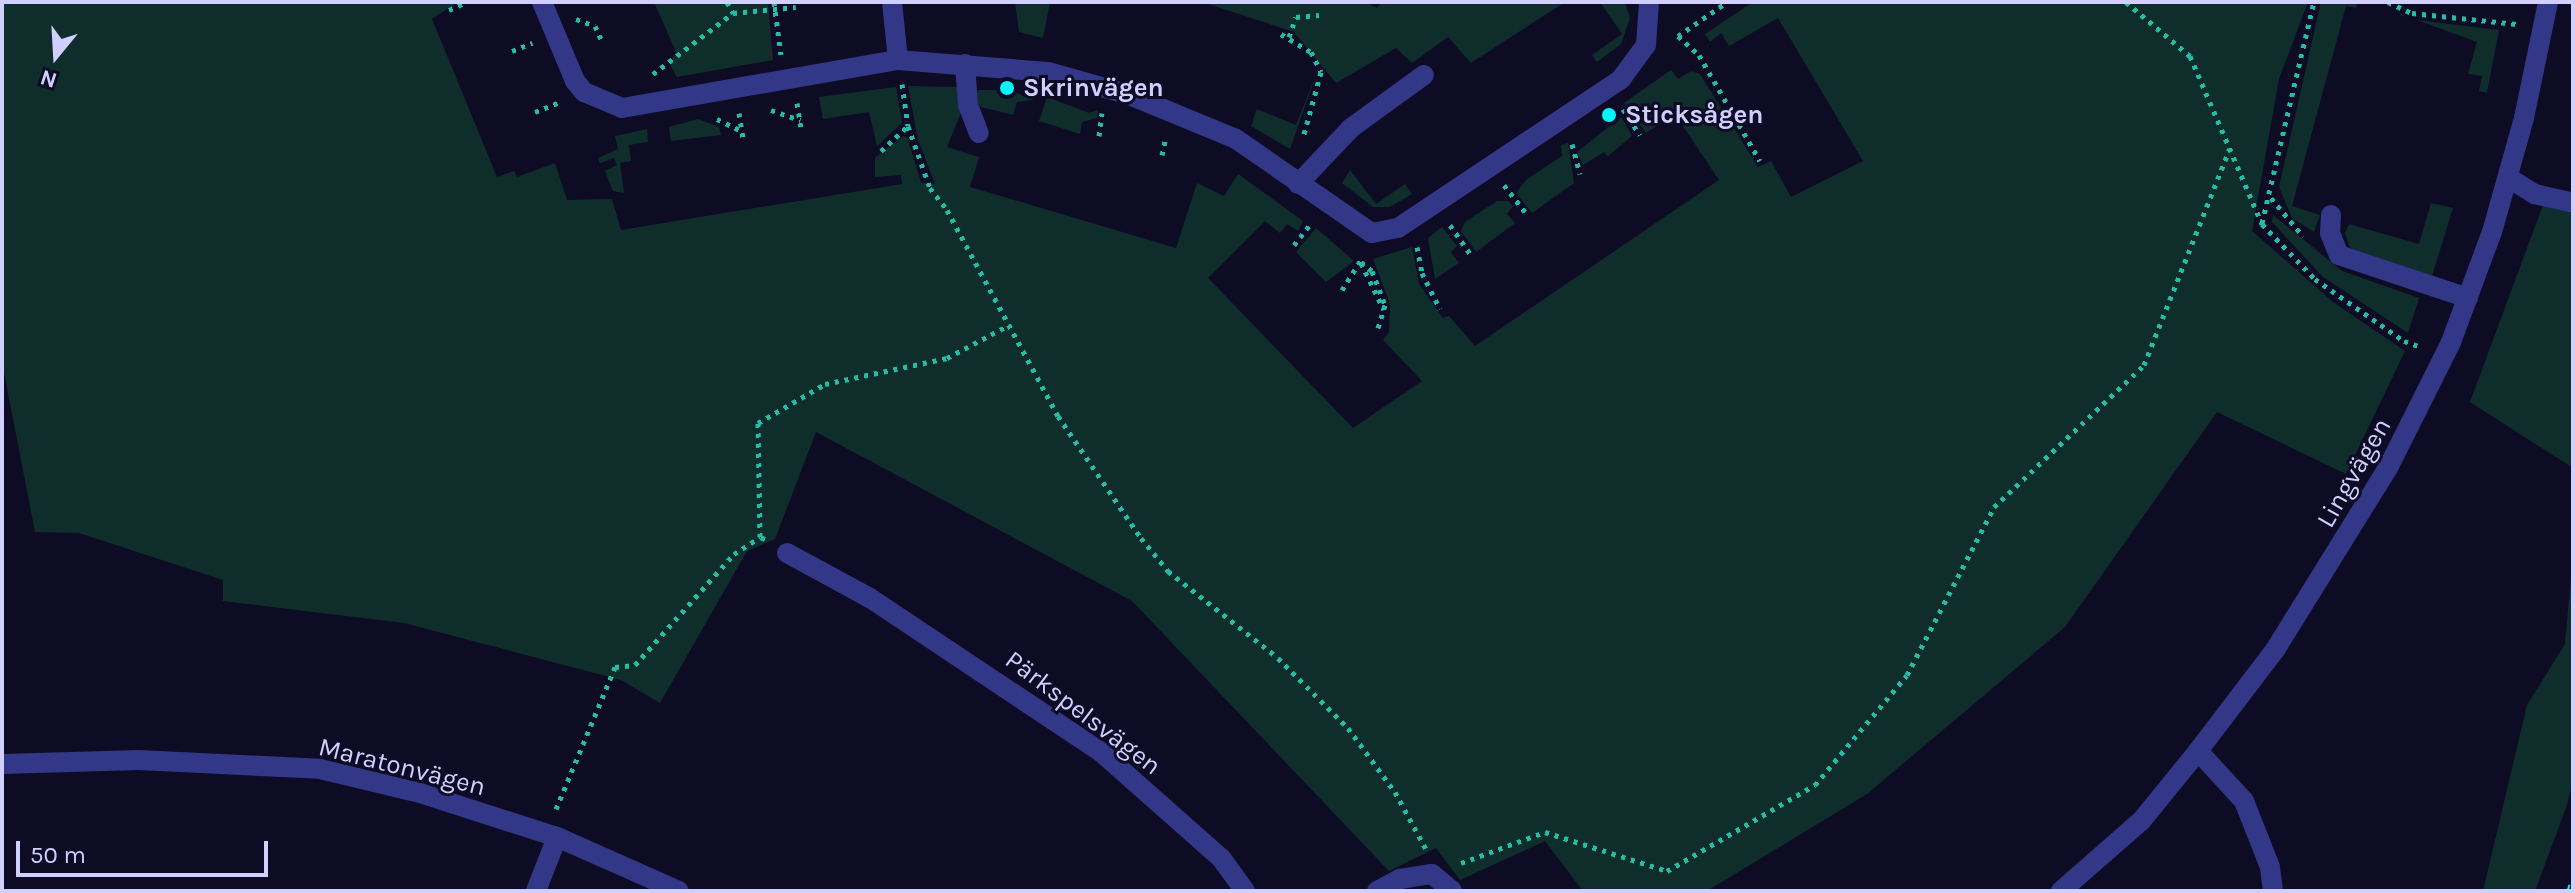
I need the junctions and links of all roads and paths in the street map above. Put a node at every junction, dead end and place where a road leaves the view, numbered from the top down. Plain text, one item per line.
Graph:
1 (466, 2) edge
2 (542, 2) edge
3 (727, 2) edge
4 (892, 2) edge
5 (1649, 2) edge
6 (2126, 2) edge
7 (2314, 2) edge
8 (2388, 2) edge
9 (2548, 2) edge
10 (1722, 3) edge
11 (2400, 5) edge
12 (774, 6) edge
13 (796, 7) dead end
14 (449, 10) dead end
15 (733, 13) junction
16 (1319, 15) dead end
17 (2516, 24) dead end
18 (1281, 34) dead end
19 (1678, 36) junction
20 (1289, 37) junction
21 (608, 41) dead end
22 (1646, 45) junction
23 (593, 48) dead end
24 (898, 60) junction
25 (965, 64) junction
26 (1424, 75) dead end
27 (645, 78) dead end
28 (785, 80) junction
29 (798, 106) dead end
30 (739, 119) dead end
31 (908, 126) junction
32 (801, 127) dead end
33 (979, 133) dead end
34 (743, 138) dead end
35 (2230, 148) junction
36 (881, 151) dead end
37 (1760, 161) dead end
38 (1291, 178) junction
39 (2509, 178) junction
40 (2270, 197) junction
41 (2573, 203) edge
42 (2331, 215) dead end
43 (1414, 218) junction
44 (2262, 224) junction
45 (1372, 233) junction
46 (2336, 248) junction
47 (1361, 262) junction
48 (1342, 290) dead end
49 (2468, 298) junction
50 (1440, 309) dead end
51 (1009, 325) junction
52 (1378, 328) dead end
53 (2443, 359) junction
54 (760, 537) junction
55 (787, 553) joint
56 (2198, 751) junction
57 (2, 764) edge
58 (557, 837) junction
59 (1432, 874) junction
60 (536, 891) edge
61 (679, 891) edge
62 (1245, 891) edge
63 (1377, 891) edge
64 (1452, 891) edge
65 (2061, 891) edge
66 (2273, 891) edge

1 - 14 path
2 - 28 street
3 - 15 path
4 - 24 street
5 - 22 street
6 - 35 path
7 - 40 path
8 - 11 path
9 - 39 street, Lingvägen
10 - 19 path
11 - 17 path
12 - 13 path
12 - 15 path
12 - 28 path
15 - 27 path
16 - 20 path
18 - 20 path
19 - 22 path
19 - 37 path
20 - 38 path
21 - 23 path
22 - 43 street
24 - 25 street
24 - 28 street
24 - 31 path
25 - 33 street
25 - 38 street
26 - 38 street
29 - 32 path
30 - 34 path
31 - 36 path
31 - 51 path
35 - 44 path
35 - 59 path
38 - 45 street
39 - 41 street
39 - 49 street, Lingvägen
40 - 44 path
40 - 46 path
42 - 46 street
43 - 45 street
43 - 50 path
44 - 53 path
45 - 47 path
46 - 49 street
47 - 48 path
47 - 52 path
49 - 53 street, Lingvägen
51 - 54 path
51 - 59 path
53 - 56 street, Lingvägen
54 - 55 path
54 - 58 path
55 - 62 street, Pärkspelsvägen
56 - 65 street, Lingvägen
56 - 66 street
57 - 58 street, Maratonvägen
58 - 60 street
58 - 61 street, Maratonvägen
59 - 63 street
59 - 64 street

